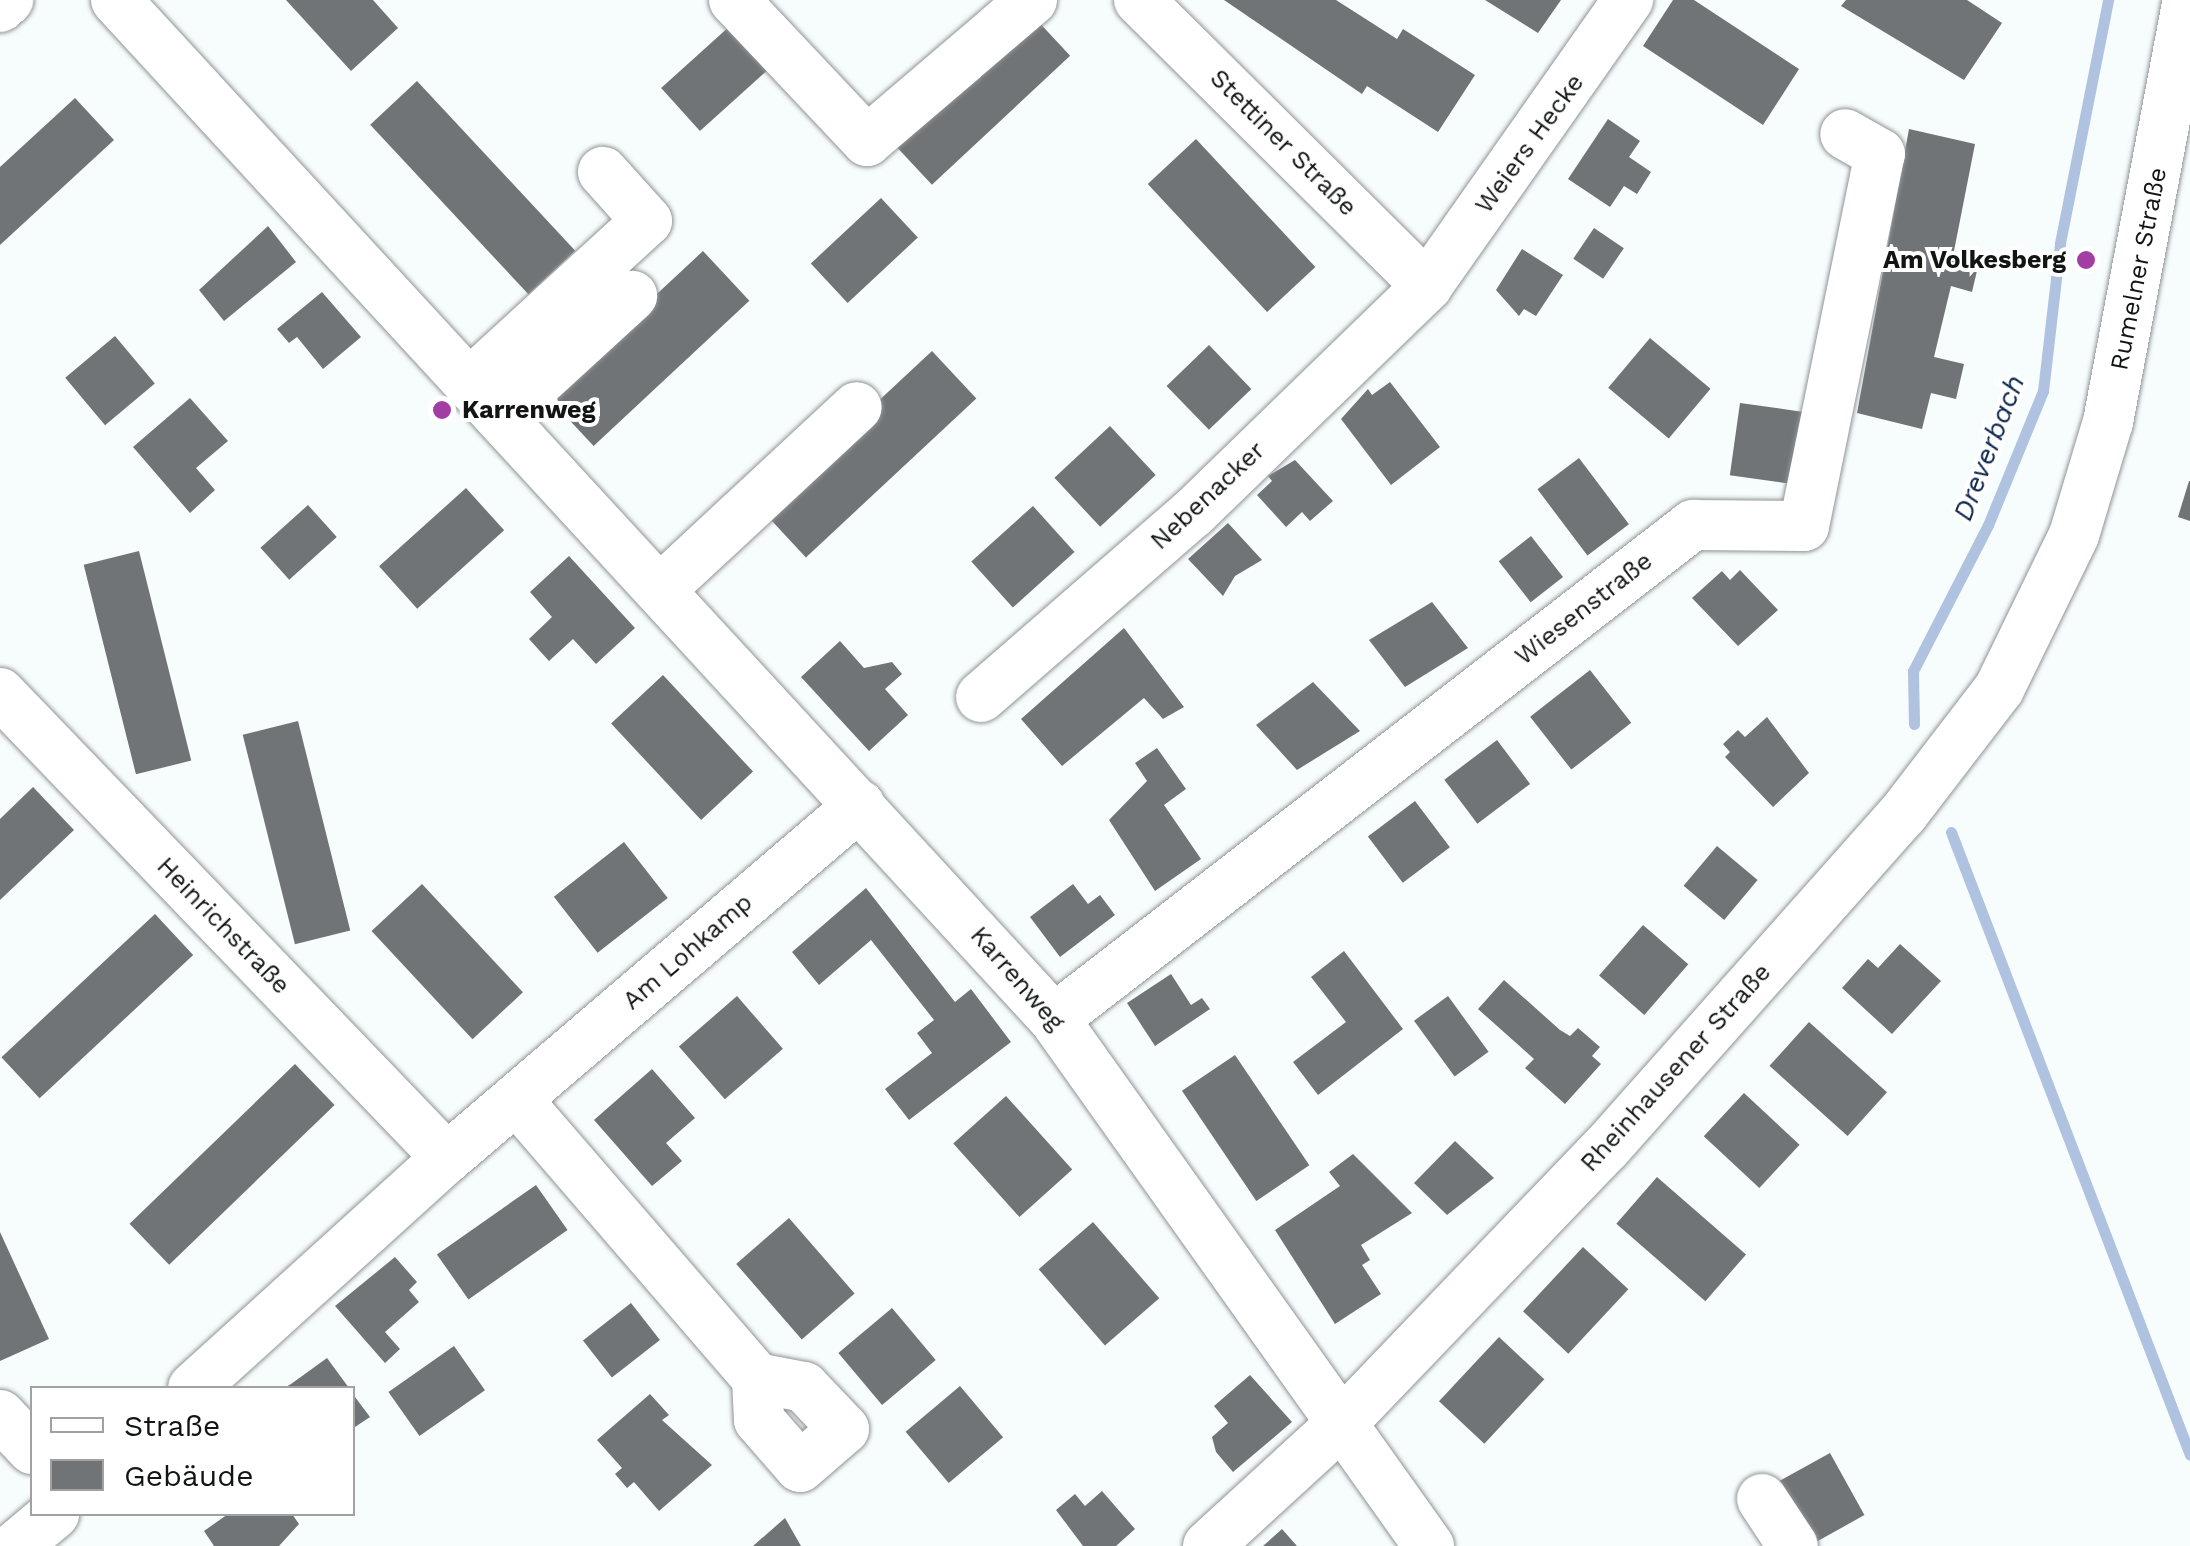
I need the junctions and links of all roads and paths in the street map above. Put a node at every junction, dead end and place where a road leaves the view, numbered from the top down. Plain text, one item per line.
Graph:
1 (8, 0) edge
2 (116, 0) edge
3 (734, 0) edge
4 (1032, 0) edge
5 (1139, 0) edge
6 (1628, 0) edge
7 (2188, 0) edge
8 (0, 7) edge
9 (1845, 134) dead end
10 (602, 172) dead end
11 (1427, 286) junction
12 (632, 296) dead end
13 (485, 399) junction
14 (857, 406) dead end
15 (2074, 535) joint
16 (661, 589) junction
17 (0, 694) edge
18 (981, 698) dead end
19 (860, 805) junction
20 (1054, 1019) junction
21 (516, 1098) junction
22 (447, 1158) junction
23 (757, 1378) dead end
24 (195, 1386) edge
25 (0, 1415) edge
26 (1341, 1424) junction
27 (30, 1448) edge
28 (1762, 1499) dead end
29 (52, 1516) edge
30 (16, 1546) edge
31 (1208, 1546) edge
32 (1429, 1546) edge
33 (1793, 1546) edge

1 - 8 street
2 - 13 street, Karrenweg
3 - 4 street
5 - 11 street, Stettiner Straße
6 - 11 street, Weiers Hecke
7 - 15 street, Rumelner Straße
9 - 20 street, Wiesenstraße
10 - 13 street
11 - 18 street, Nebenacker
12 - 13 street
13 - 16 street, Karrenweg
14 - 16 street
15 - 26 street, Rheinhausener Straße
16 - 19 street, Karrenweg
17 - 22 street, Heinrichstraße
19 - 20 street, Karrenweg
19 - 21 street, Am Lohkamp
20 - 26 street, Karrenweg
21 - 22 street, Am Lohkamp
21 - 23 street
22 - 24 street, Am Lohkamp
25 - 27 street
26 - 31 street, Rheinhausener Straße
26 - 32 street
28 - 33 street
29 - 30 street

